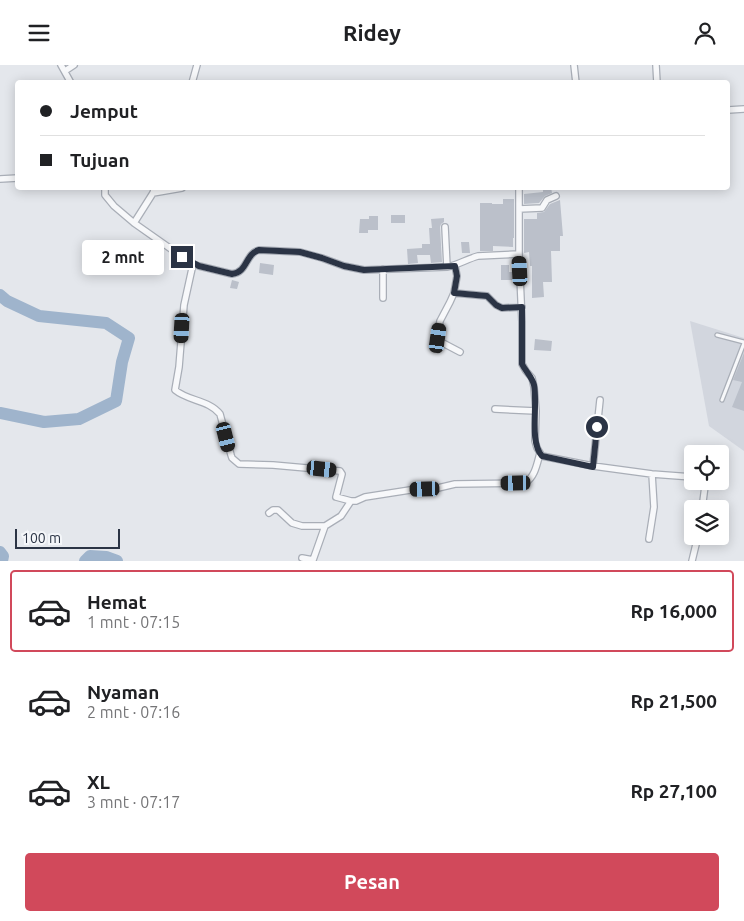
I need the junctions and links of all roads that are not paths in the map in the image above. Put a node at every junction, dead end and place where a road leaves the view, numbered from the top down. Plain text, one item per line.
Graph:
1 (61, 65) edge
2 (74, 65) edge
3 (197, 65) edge
4 (574, 65) edge
5 (656, 65) edge
6 (65, 71) junction
7 (70, 80) edge
8 (193, 80) edge
9 (576, 80) edge
10 (658, 80) edge
11 (744, 109) edge
12 (730, 110) edge
13 (15, 178) edge
14 (0, 179) edge
15 (104, 190) edge
16 (154, 190) edge
17 (519, 190) edge
18 (556, 197) dead end
19 (519, 209) junction
20 (134, 223) junction
21 (445, 227) dead end
22 (519, 254) junction
23 (193, 264) junction
24 (455, 266) junction
25 (446, 267) junction
26 (383, 269) junction
27 (454, 293) junction
28 (383, 298) dead end
29 (522, 307) junction
30 (717, 335) dead end
31 (744, 343) edge
32 (460, 352) dead end
33 (600, 400) dead end
34 (722, 400) dead end
35 (495, 409) dead end
36 (536, 411) junction
37 (540, 453) junction
38 (593, 467) junction
39 (652, 474) junction
40 (684, 476) edge
41 (351, 501) junction
42 (269, 513) dead end
43 (325, 526) junction
44 (649, 539) dead end
45 (696, 545) edge
46 (302, 558) dead end
47 (692, 561) edge

1 - 6 street
2 - 6 street
3 - 8 street
4 - 9 street
5 - 10 street
6 - 7 street
11 - 12 street
13 - 14 street
15 - 20 street
16 - 20 street
17 - 19 street
18 - 19 street
19 - 22 street
20 - 23 street
21 - 25 street
22 - 24 street
22 - 29 street
23 - 26 street
23 - 41 street
24 - 25 street
24 - 27 street
25 - 26 street
26 - 28 street
27 - 29 street
27 - 32 street
29 - 36 street
30 - 31 lane
31 - 34 lane
33 - 38 street
35 - 36 street
36 - 37 street
37 - 38 street
37 - 41 street
38 - 39 street
39 - 40 street
39 - 44 street
41 - 43 street
42 - 43 street
43 - 46 street
45 - 47 street

